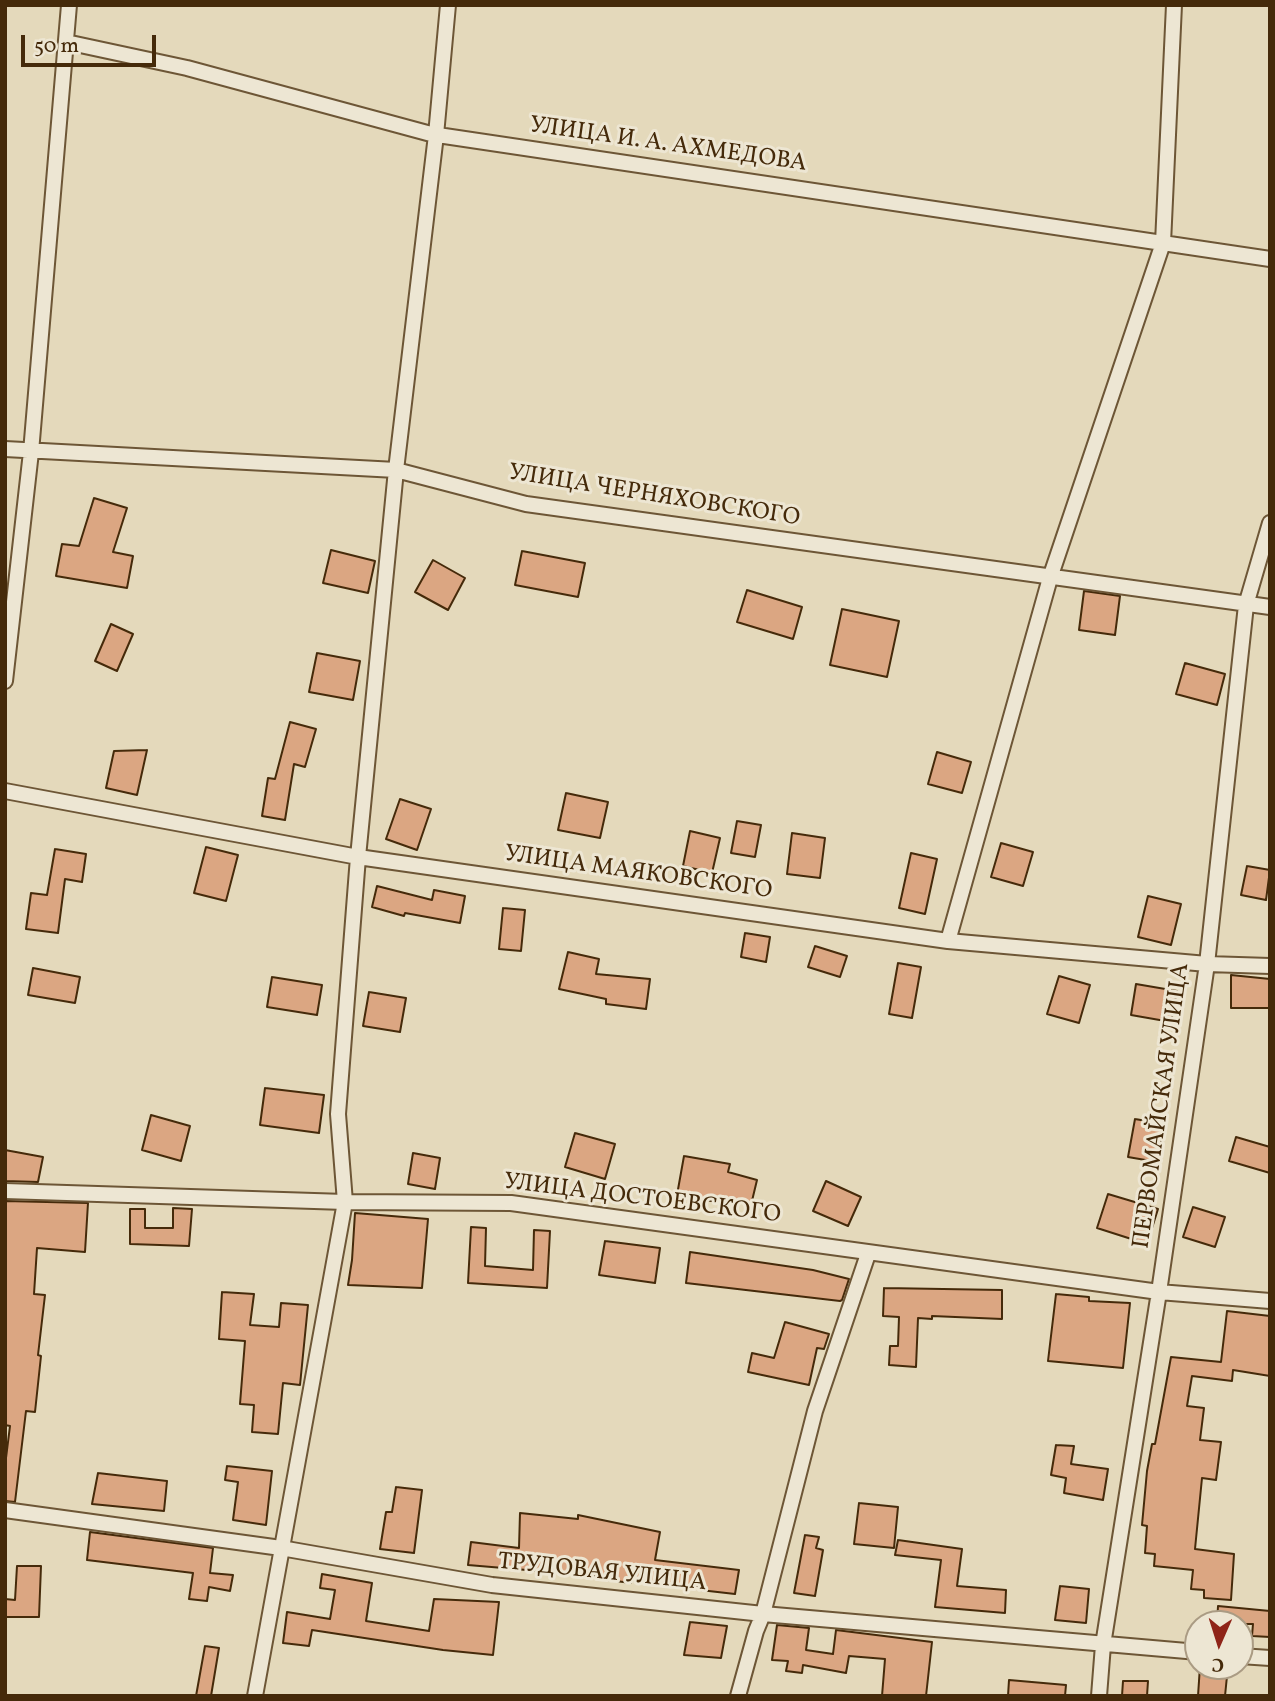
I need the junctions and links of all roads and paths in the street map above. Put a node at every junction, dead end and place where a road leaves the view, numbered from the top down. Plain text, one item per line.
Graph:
1 (69, 5) edge
2 (448, 5) edge
3 (1174, 5) edge
4 (66, 42) junction
5 (436, 135) junction
6 (1163, 243) junction
7 (1270, 259) edge
8 (5, 449) edge
9 (31, 452) junction
10 (396, 471) junction
11 (1270, 523) edge
12 (1050, 578) junction
13 (1246, 605) junction
14 (1270, 607) edge
15 (5, 681) edge
16 (5, 792) edge
17 (358, 857) junction
18 (948, 941) junction
19 (1207, 964) junction
20 (1270, 966) edge
21 (5, 1191) edge
22 (345, 1202) junction
23 (868, 1254) junction
24 (1159, 1292) junction
25 (1270, 1301) edge
26 (5, 1510) edge
27 (281, 1548) junction
28 (763, 1614) junction
29 (1102, 1644) junction
30 (1184, 1651) edge
31 (256, 1696) edge
32 (738, 1696) edge
33 (1099, 1696) edge

1 - 4 street
2 - 5 street
3 - 6 street
4 - 5 street, УЛИЦА И. А. АХМЕДОВА
4 - 9 street
5 - 6 street, УЛИЦА И. А. АХМЕДОВА
5 - 10 street
6 - 7 street, УЛИЦА И. А. АХМЕДОВА
6 - 12 street
8 - 9 street, УЛИЦА ЧЕРНЯХОВСКОГО
9 - 10 street, УЛИЦА ЧЕРНЯХОВСКОГО
9 - 15 street
10 - 12 street, УЛИЦА ЧЕРНЯХОВСКОГО
10 - 17 street
11 - 13 street, ПЕРВОМАЙСКАЯ УЛИЦА
12 - 13 street, УЛИЦА ЧЕРНЯХОВСКОГО
12 - 18 street
13 - 14 street, УЛИЦА ЧЕРНЯХОВСКОГО
13 - 19 street, ПЕРВОМАЙСКАЯ УЛИЦА
16 - 17 street, УЛИЦА МАЯКОВСКОГО
17 - 18 street, УЛИЦА МАЯКОВСКОГО
17 - 22 street
18 - 19 street, УЛИЦА МАЯКОВСКОГО
19 - 20 street, УЛИЦА МАЯКОВСКОГО
19 - 24 street, ПЕРВОМАЙСКАЯ УЛИЦА
21 - 22 street, УЛИЦА ДОСТОЕВСКОГО
22 - 23 street, УЛИЦА ДОСТОЕВСКОГО
22 - 27 street
23 - 24 street, УЛИЦА ДОСТОЕВСКОГО
23 - 28 street
24 - 25 street, УЛИЦА ДОСТОЕВСКОГО
24 - 29 street, ПЕРВОМАЙСКАЯ УЛИЦА
26 - 27 street, ТРУДОВАЯ УЛИЦА
27 - 28 street, ТРУДОВАЯ УЛИЦА
27 - 31 street
28 - 29 street, ТРУДОВАЯ УЛИЦА
28 - 32 street
29 - 30 street, ТРУДОВАЯ УЛИЦА
29 - 33 street, ПЕРВОМАЙСКАЯ УЛИЦА

